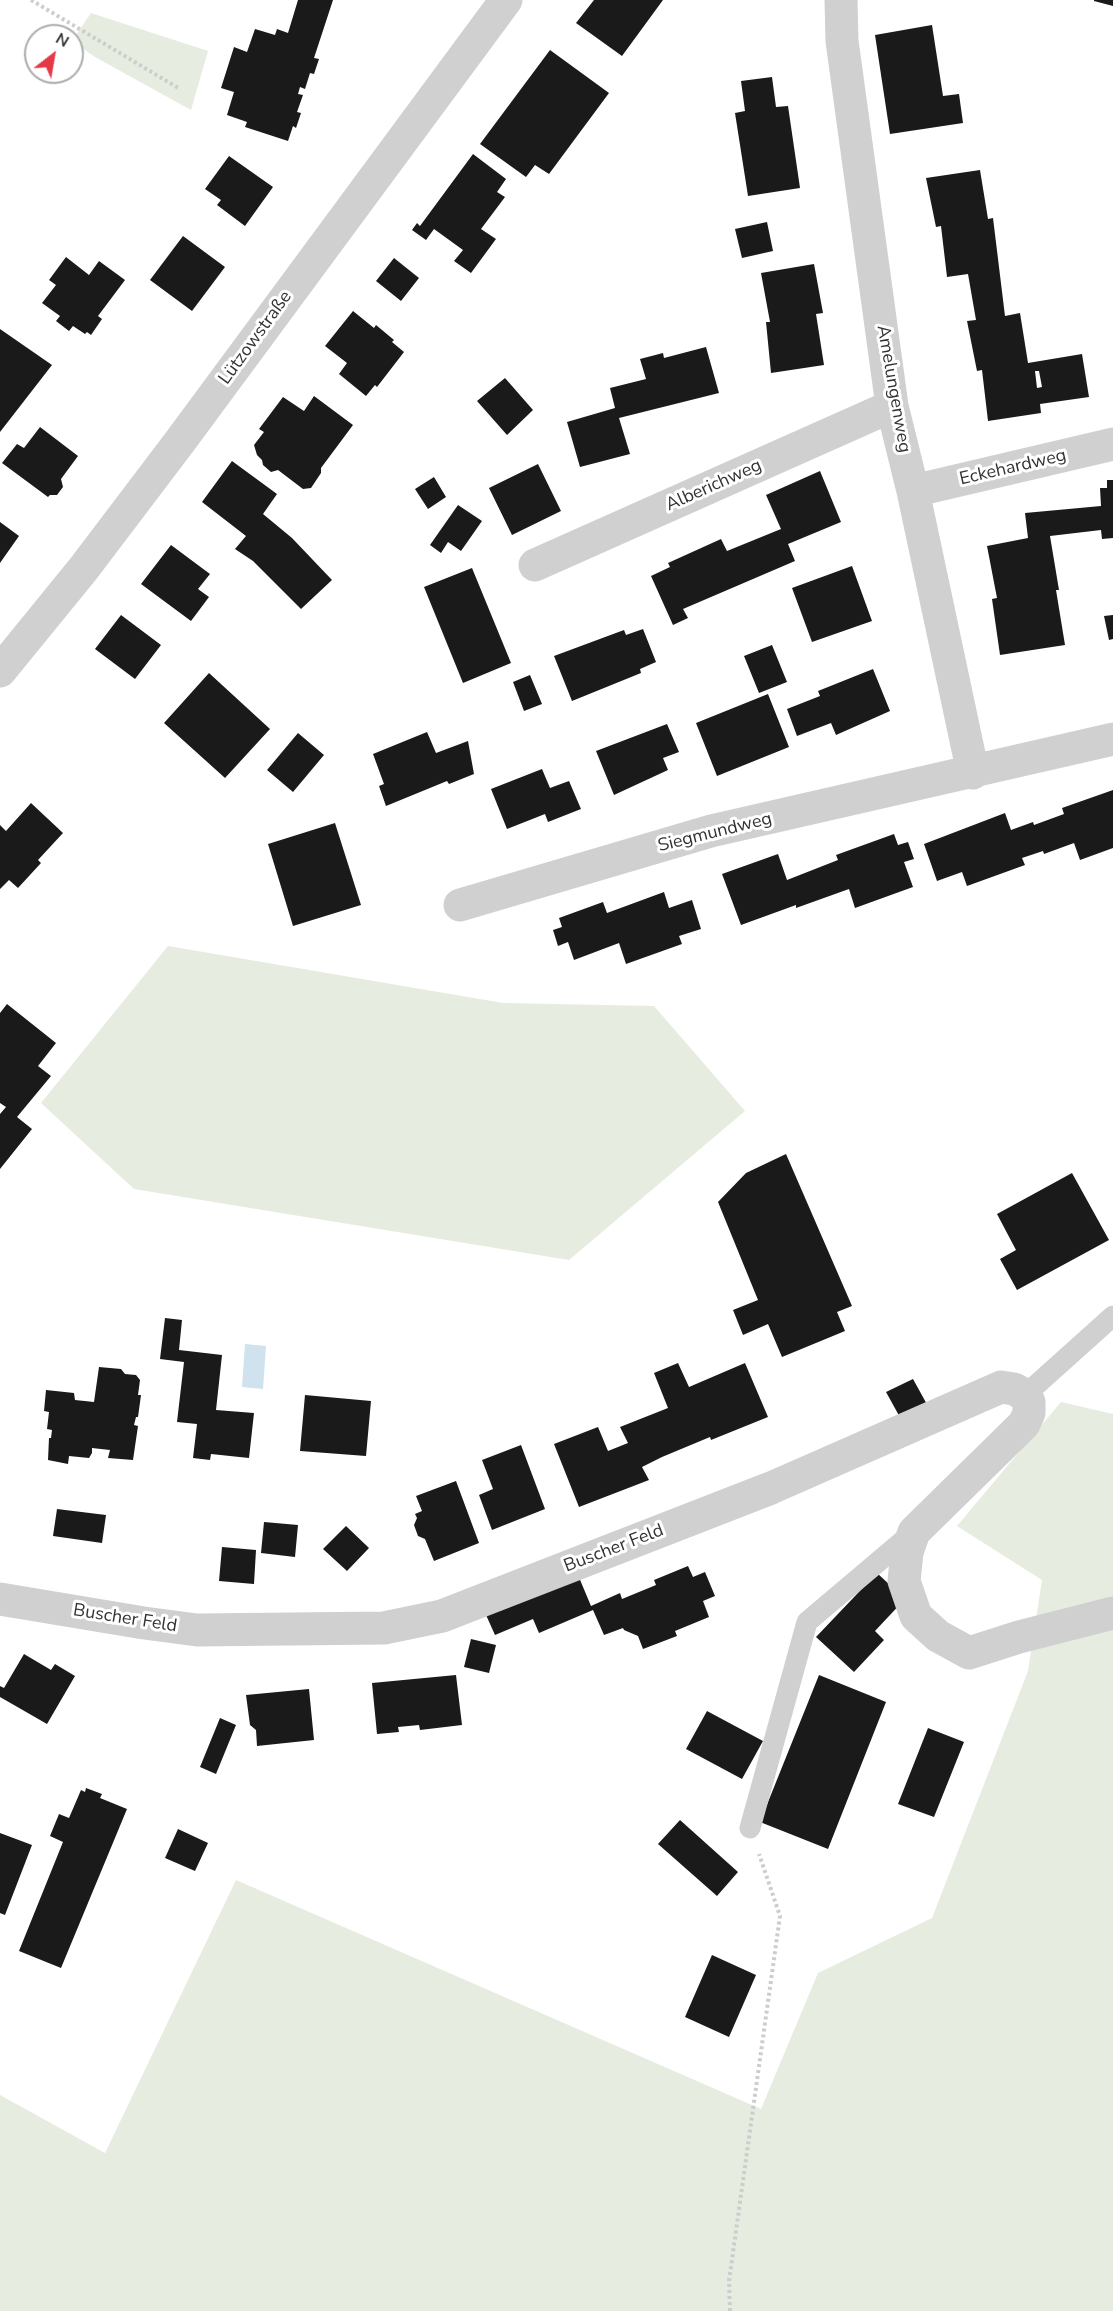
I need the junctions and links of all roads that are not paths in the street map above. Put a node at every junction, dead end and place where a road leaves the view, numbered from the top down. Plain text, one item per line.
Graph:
1 (506, 0) edge
2 (841, 0) edge
3 (892, 406) junction
4 (1113, 444) edge
5 (913, 491) junction
6 (535, 565) dead end
7 (0, 671) edge
8 (1113, 739) edge
9 (973, 773) junction
10 (460, 905) dead end
11 (1113, 1316) edge
12 (1024, 1395) junction
13 (914, 1532) junction
14 (0, 1599) edge
15 (1113, 1613) edge
16 (750, 1828) road end

1 - 7 street, Lützowstraße
2 - 3 street, Amelungenweg
3 - 5 street, Amelungenweg
3 - 6 street, Alberichweg
4 - 5 street, Eckehardweg
5 - 9 street, Amelungenweg
8 - 9 street, Siegmundweg
9 - 10 street, Siegmundweg
11 - 12 lane
12 - 13 street
12 - 14 street, Buscher Feld
13 - 15 street
13 - 16 lane

